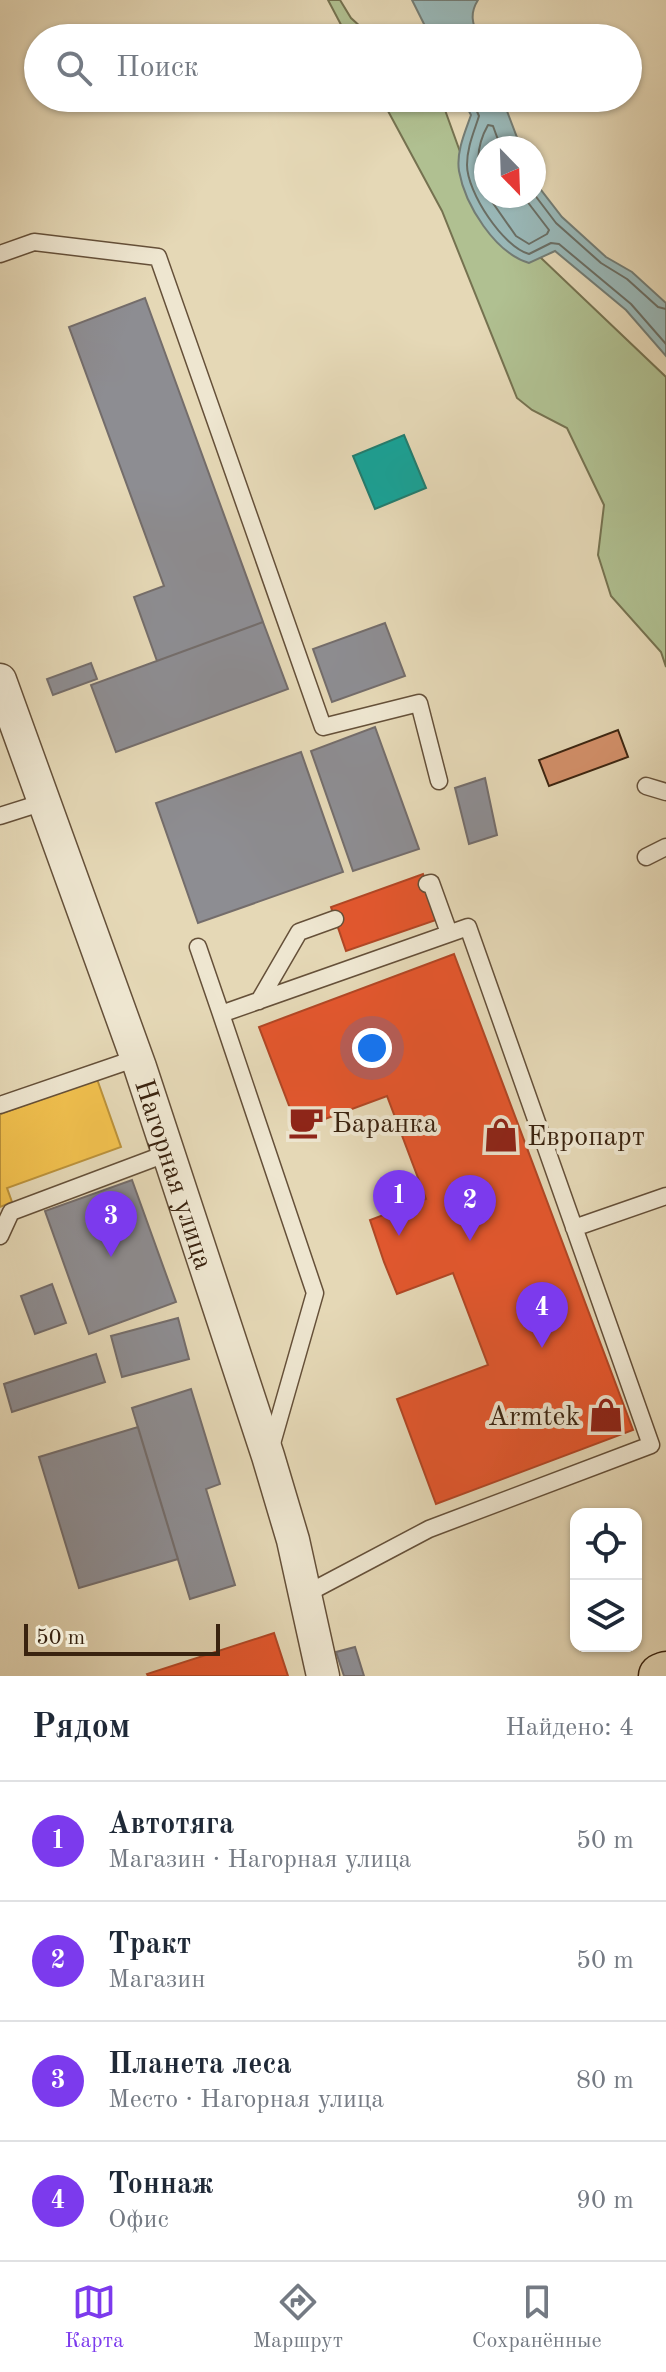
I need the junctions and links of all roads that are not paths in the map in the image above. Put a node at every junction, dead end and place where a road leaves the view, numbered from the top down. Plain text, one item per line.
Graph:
1 (0, 254) edge
2 (0, 680) edge
3 (439, 781) dead end
4 (646, 786) dead end
5 (666, 792) edge
6 (44, 802) junction
7 (0, 816) edge
8 (666, 847) edge
9 (646, 857) dead end
10 (427, 884) dead end
11 (335, 919) dead end
12 (407, 930) dead end
13 (449, 933) junction
14 (413, 946) junction
15 (198, 947) dead end
16 (259, 1001) junction
17 (221, 1014) junction
18 (137, 1058) junction
19 (0, 1105) edge
20 (168, 1153) junction
21 (666, 1196) edge
22 (574, 1228) junction
23 (0, 1236) edge
24 (268, 1456) junction
25 (306, 1594) junction
26 (323, 1676) edge

1 - 3 lane
2 - 6 street, Нагорная улица
4 - 5 lane
6 - 7 lane
6 - 18 street, Нагорная улица
8 - 9 lane
10 - 13 lane
11 - 16 lane
12 - 14 lane
13 - 14 lane
13 - 22 lane
14 - 16 lane
15 - 17 lane
16 - 17 lane
17 - 24 lane
18 - 19 lane
18 - 20 street, Нагорная улица
20 - 23 lane
20 - 24 street, Нагорная улица
21 - 22 lane
22 - 25 lane
24 - 25 street, Нагорная улица
25 - 26 street, Нагорная улица

